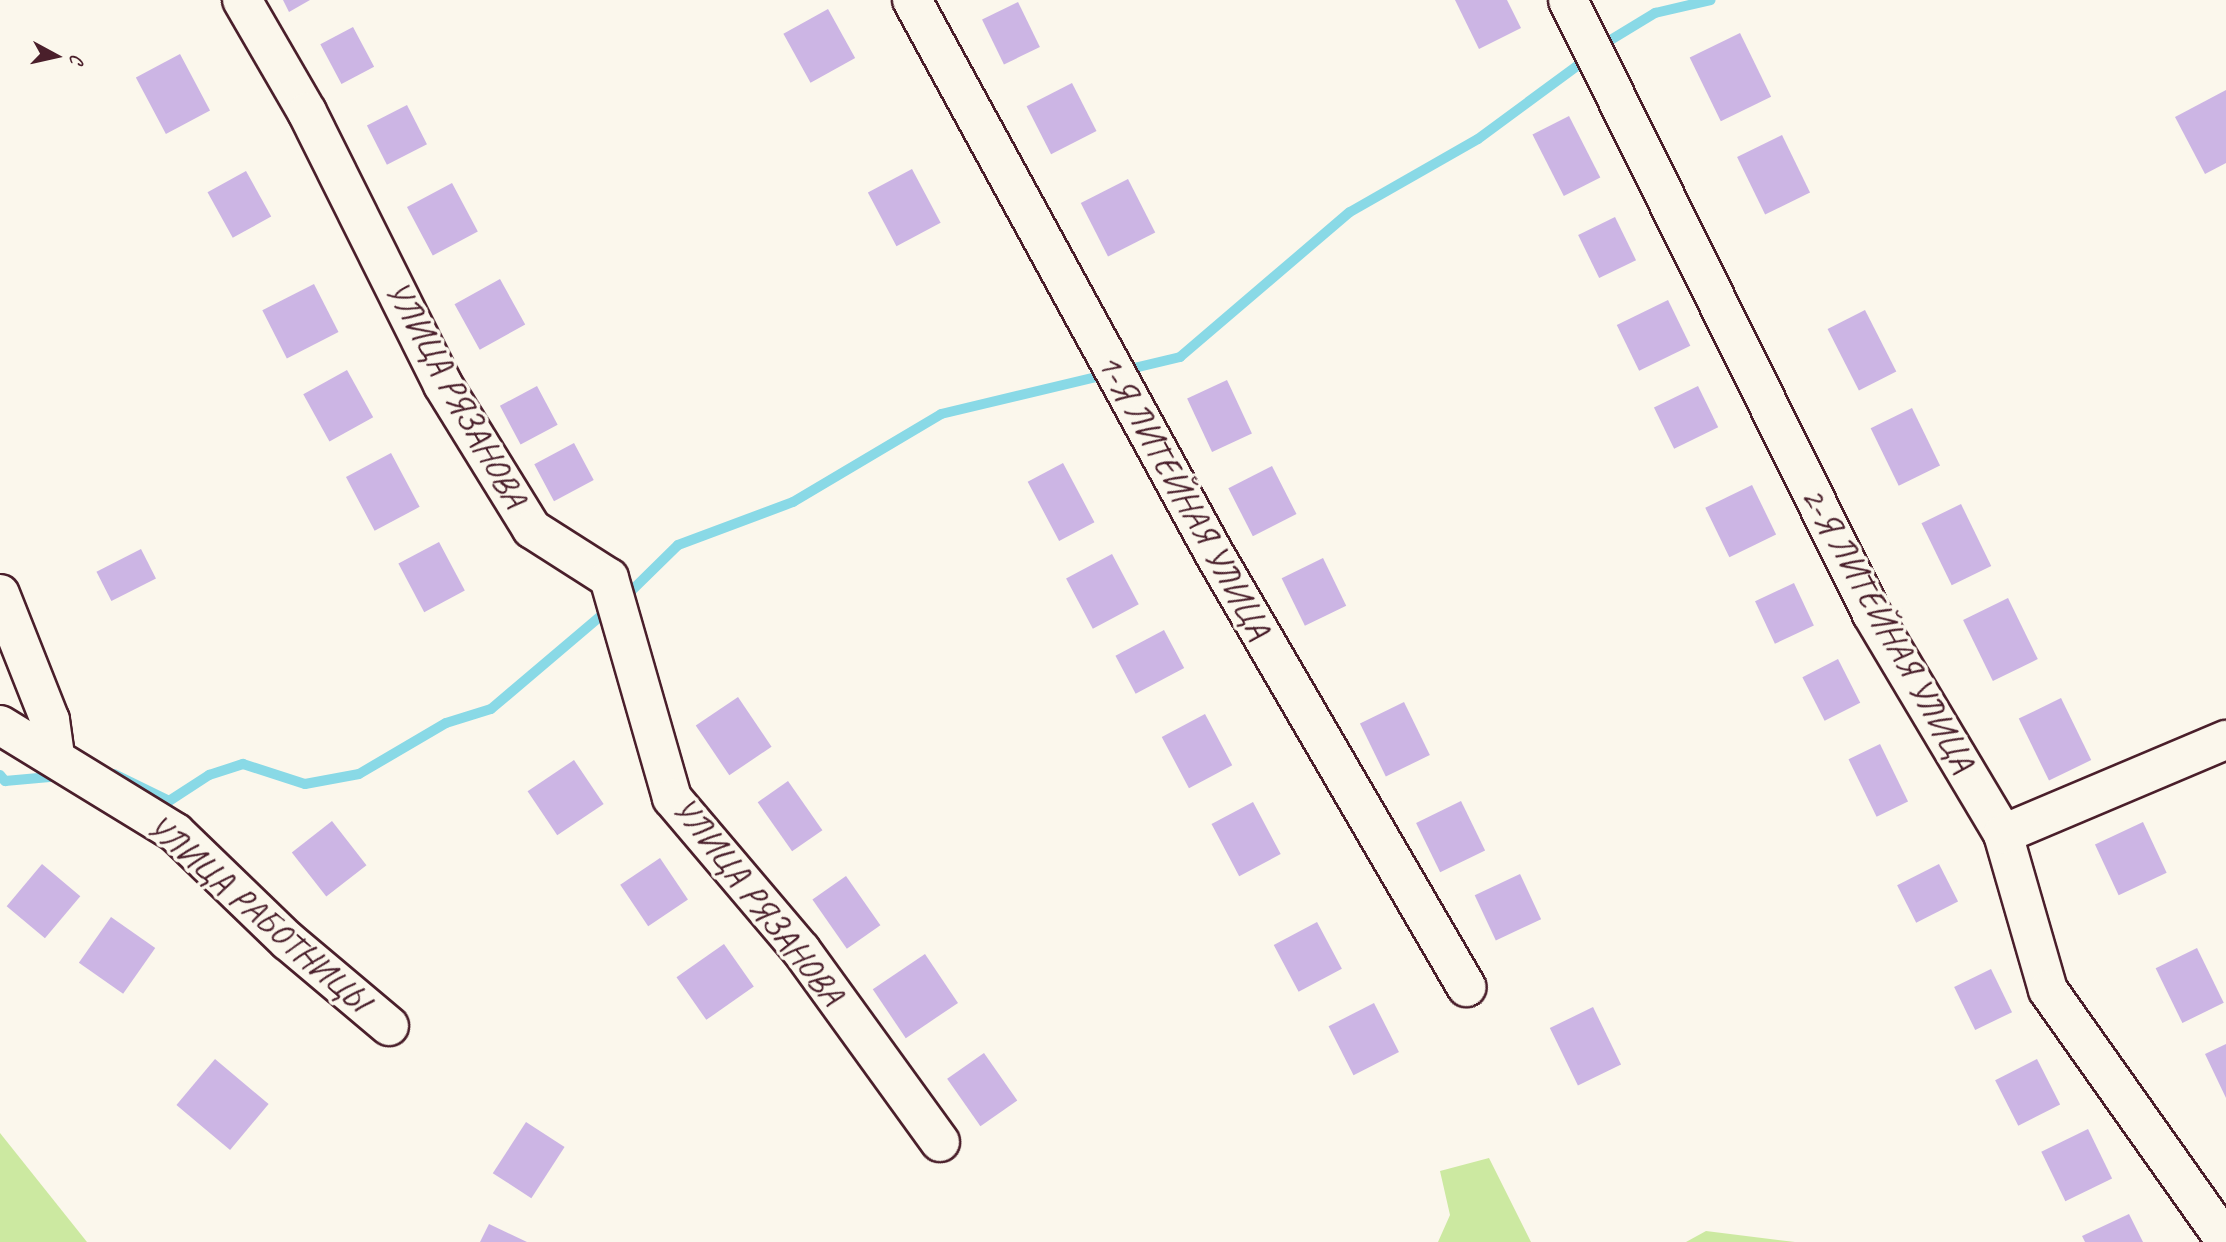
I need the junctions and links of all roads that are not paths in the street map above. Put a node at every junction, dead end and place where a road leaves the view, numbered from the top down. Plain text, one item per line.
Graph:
1 (242, 0) edge
2 (912, 0) edge
3 (1568, 0) edge
4 (0, 594) edge
5 (0, 725) edge
6 (2226, 740) edge
7 (55, 755) junction
8 (2003, 834) junction
9 (1466, 987) dead end
10 (389, 1026) dead end
11 (940, 1142) dead end
12 (2226, 1241) edge

1 - 11 street, УЛИЦА РЯЗАНОВА
2 - 9 street, 1-Я ЛИТЕЙНАЯ УЛИЦА
3 - 8 street, 2-Я ЛИТЕЙНАЯ УЛИЦА
4 - 7 street
5 - 7 street, УЛИЦА РАБОТНИЦЫ
6 - 8 street
7 - 10 street, УЛИЦА РАБОТНИЦЫ
8 - 12 street, 2-Я ЛИТЕЙНАЯ УЛИЦА

